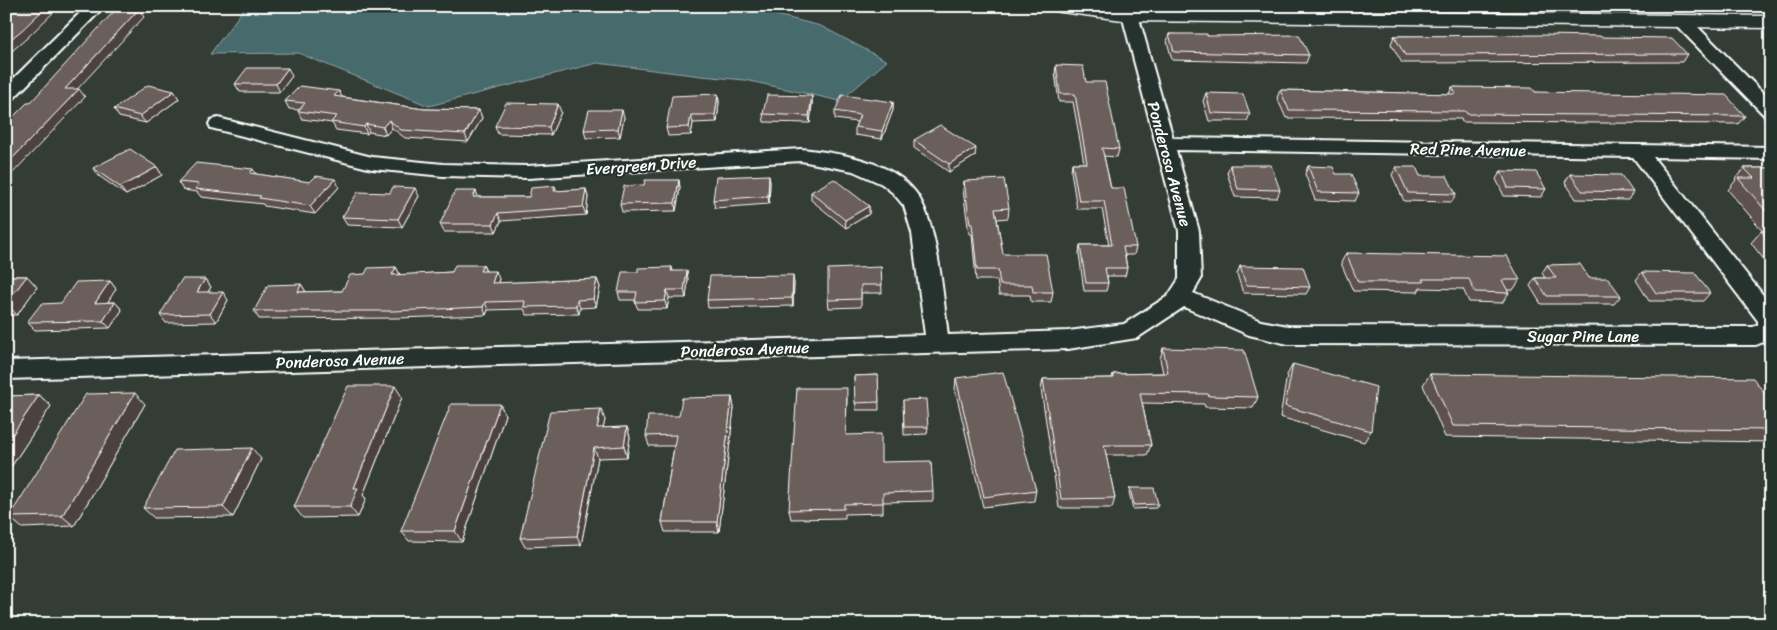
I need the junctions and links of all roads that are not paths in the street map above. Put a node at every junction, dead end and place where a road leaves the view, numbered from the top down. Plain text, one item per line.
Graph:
1 (97, 6) edge
2 (1061, 6) edge
3 (1130, 15) junction
4 (1682, 21) junction
5 (1771, 22) edge
6 (6, 96) edge
7 (1771, 112) edge
8 (218, 124) dead end
9 (1165, 144) junction
10 (1638, 151) junction
11 (1771, 153) edge
12 (1179, 296) junction
13 (938, 344) junction
14 (6, 370) edge

1 - 6 street
2 - 3 street
3 - 4 street
3 - 9 street, Ponderosa Avenue
4 - 5 street
4 - 7 street
8 - 13 street, Evergreen Drive
9 - 10 street, Red Pine Avenue
9 - 12 street, Ponderosa Avenue
10 - 11 street, Red Pine Avenue
10 - 12 street, Sugar Pine Lane
12 - 13 street, Ponderosa Avenue
13 - 14 street, Ponderosa Avenue

